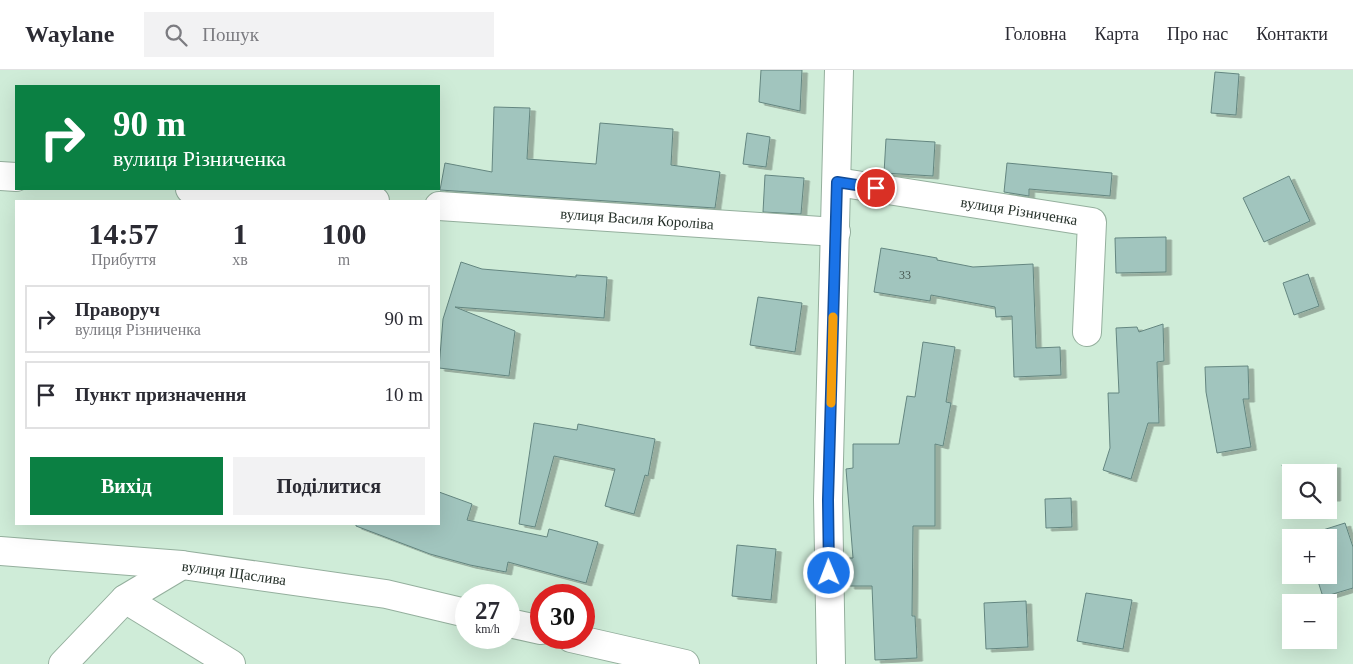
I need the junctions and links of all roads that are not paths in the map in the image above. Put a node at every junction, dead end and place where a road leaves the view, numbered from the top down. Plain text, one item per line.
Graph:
1 (839, 70) edge
2 (0, 176) edge
3 (15, 177) edge
4 (837, 182) junction
5 (206, 190) edge
6 (360, 200) edge
7 (440, 206) edge
8 (836, 232) junction
9 (1087, 332) dead end
10 (0, 551) edge
11 (182, 565) junction
12 (125, 599) junction
13 (455, 610) edge
14 (595, 643) edge
15 (63, 664) edge
16 (232, 664) edge
17 (685, 664) edge
18 (831, 664) edge

1 - 4 street
2 - 3 street
4 - 8 street
4 - 9 street, вулиця Різниченка
5 - 6 street
7 - 8 street, вулиця Василя Короліва
8 - 18 street
10 - 11 street, вулиця Щаслива
11 - 12 street
11 - 13 street, вулиця Щаслива
12 - 15 street
12 - 16 street
14 - 17 street

